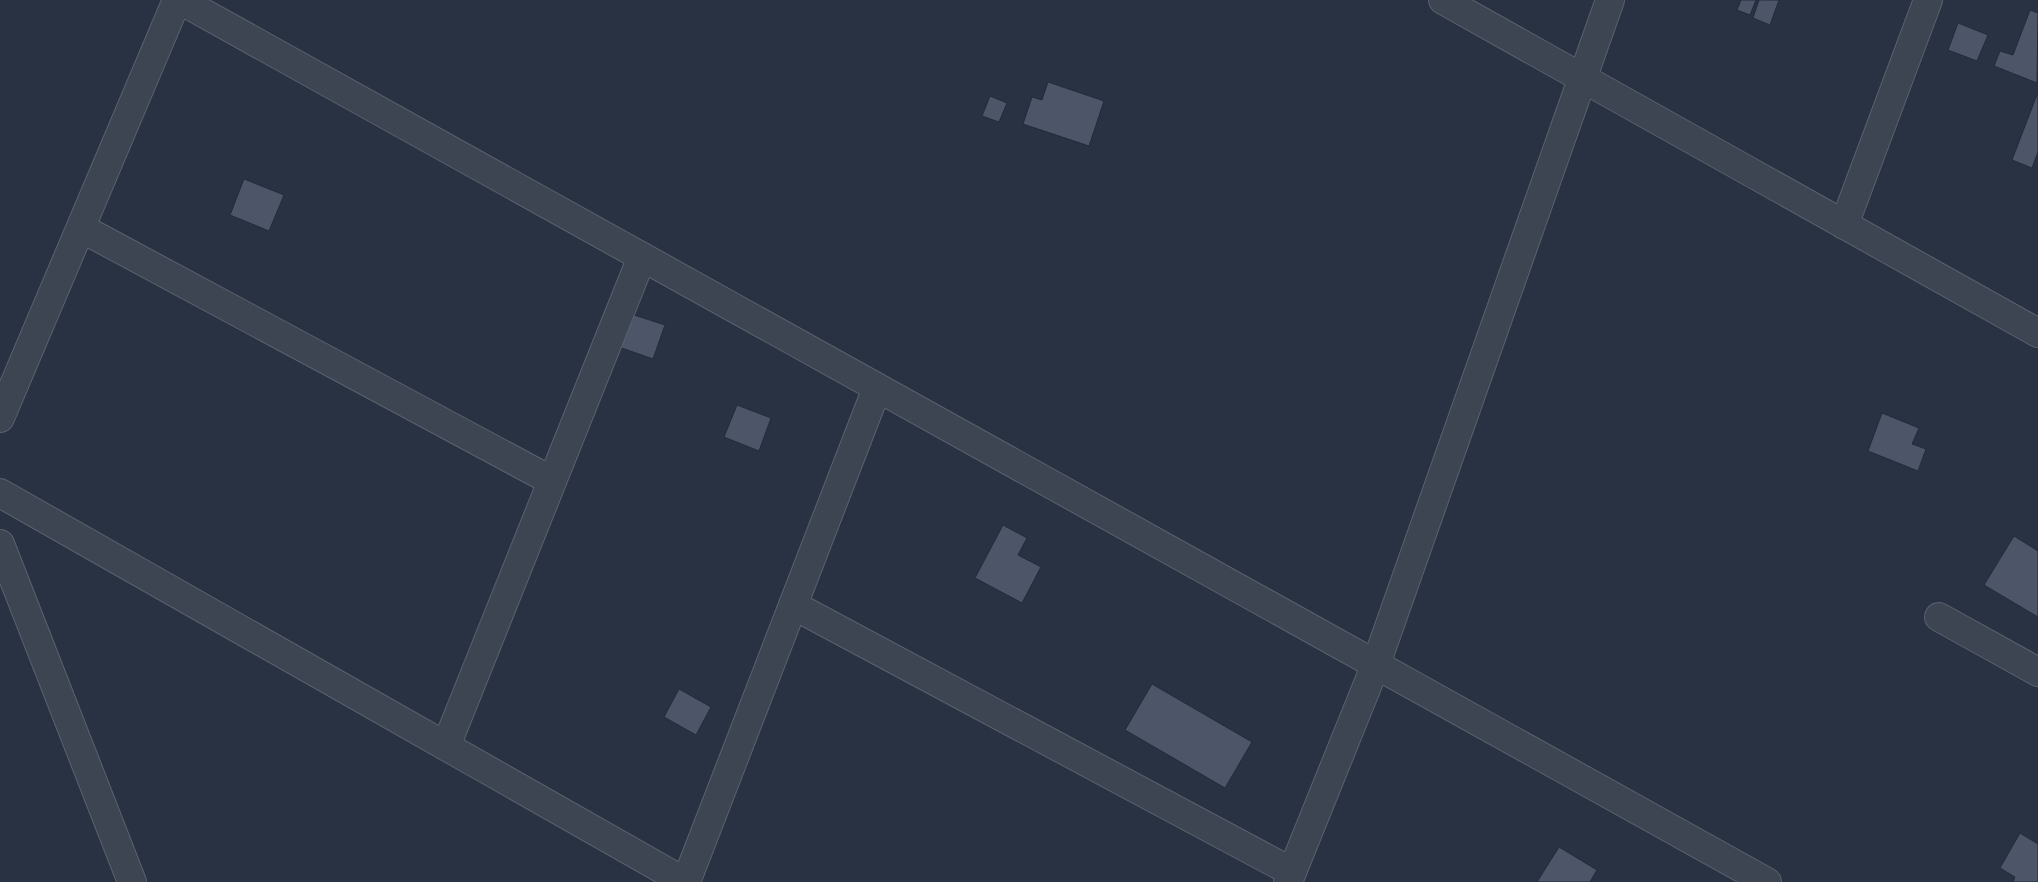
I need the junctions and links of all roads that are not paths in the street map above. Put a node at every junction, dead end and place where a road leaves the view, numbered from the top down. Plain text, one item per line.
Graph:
1 (179, 0) edge
2 (1443, 0) edge
3 (1610, 0) edge
4 (1928, 0) edge
5 (1582, 78) junction
6 (1844, 225) junction
7 (81, 228) junction
8 (642, 257) junction
9 (2038, 333) edge
10 (878, 388) junction
11 (0, 418) edge
12 (552, 481) junction
13 (0, 493) edge
14 (0, 544) edge
15 (793, 605) junction
16 (1940, 617) dead end
17 (1376, 664) junction
18 (2038, 672) edge
19 (446, 746) junction
20 (1290, 877) edge
21 (132, 882) edge
22 (685, 882) edge
23 (1768, 882) edge

1 - 7 street
1 - 8 street
2 - 5 street
3 - 5 street
4 - 6 street
5 - 6 street
5 - 17 street
6 - 9 street
7 - 11 street
7 - 12 street
8 - 10 street
8 - 12 street
10 - 15 street
10 - 17 street
12 - 19 street
13 - 19 street
14 - 21 street
15 - 20 street
15 - 22 street
16 - 18 street
17 - 20 street
17 - 23 street
19 - 22 street

